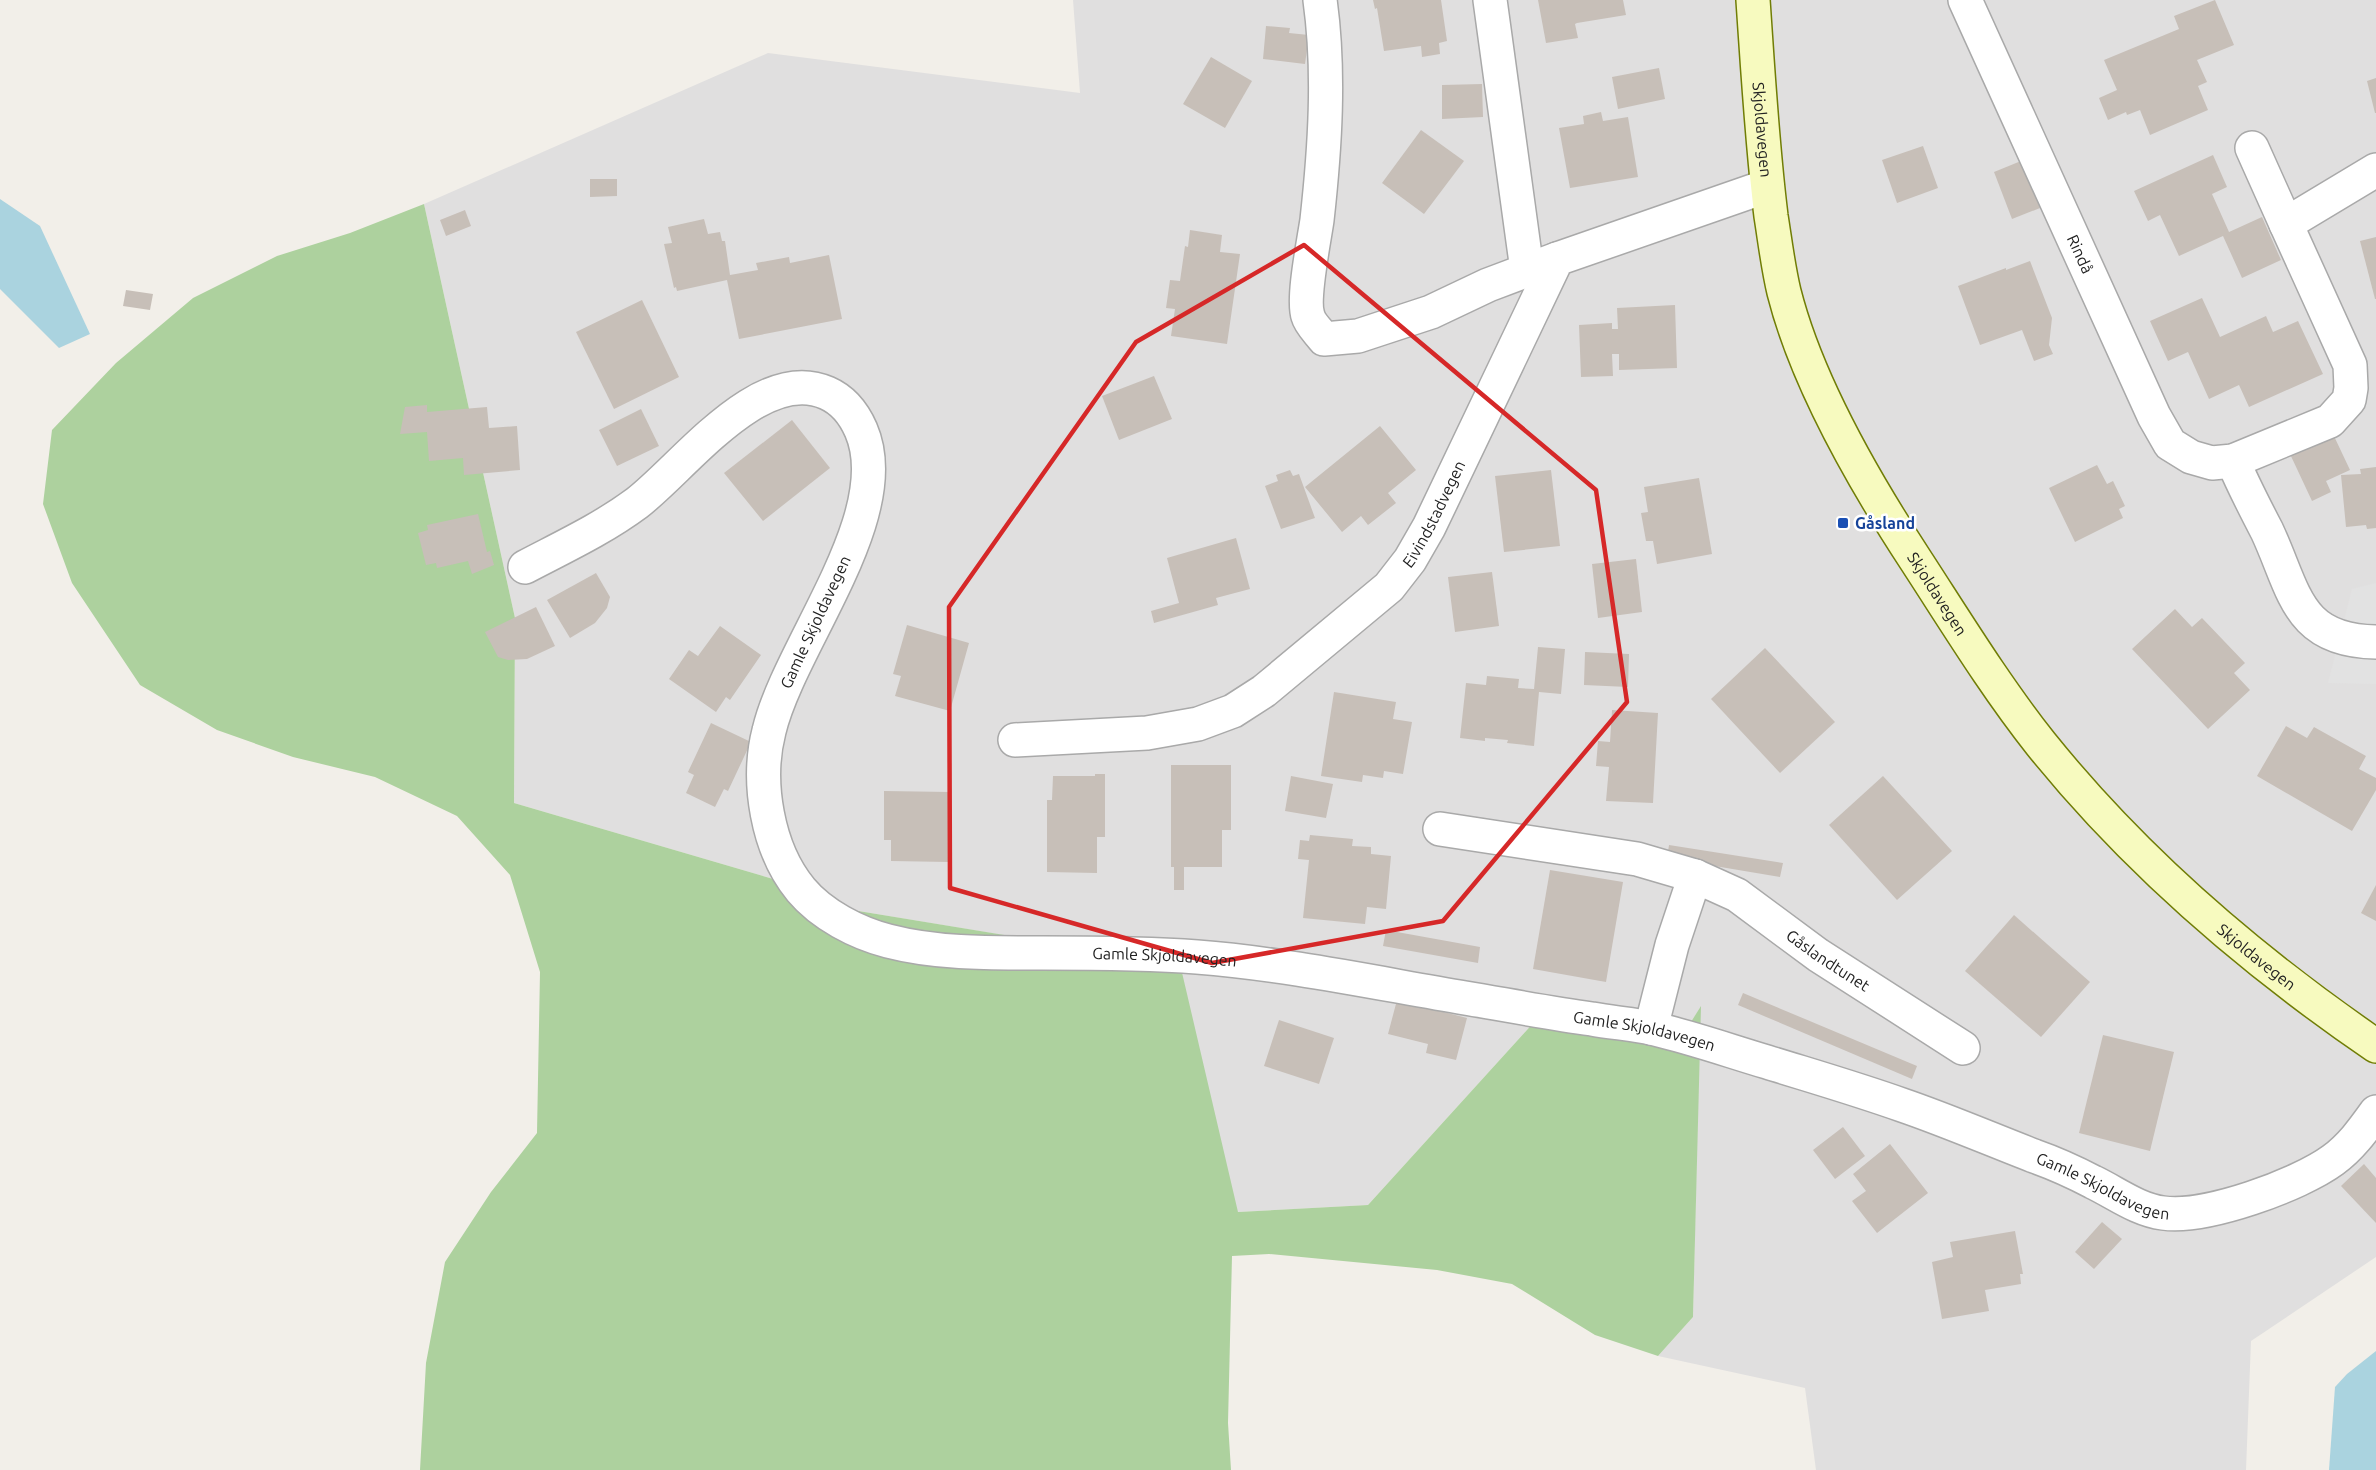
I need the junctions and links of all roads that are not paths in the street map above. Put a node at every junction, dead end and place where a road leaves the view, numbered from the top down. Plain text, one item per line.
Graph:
1 (1320, 0) edge
2 (1490, 0) edge
3 (1753, 0) edge
4 (1965, 0) edge
5 (2252, 148) dead end
6 (2376, 170) edge
7 (1767, 186) junction
8 (2286, 224) junction
9 (1542, 265) junction
10 (2233, 460) junction
11 (525, 567) dead end
12 (2376, 642) edge
13 (1015, 740) dead end
14 (1440, 829) dead end
15 (1695, 876) junction
16 (1651, 1028) junction
17 (2376, 1046) edge
18 (1963, 1048) dead end
19 (2376, 1112) edge

1 - 9 street
2 - 9 street
3 - 7 main road, Skjoldavegen
4 - 10 street, Rindå
5 - 8 street, Rindå
6 - 8 street
7 - 9 street
7 - 17 main road, Skjoldavegen
8 - 10 street, Rindå
9 - 13 street, Eivindstadvegen
10 - 12 street
11 - 16 street, Gamle Skjoldavegen
14 - 15 street, Gåslandtunet
15 - 16 street
15 - 18 street, Gåslandtunet
16 - 19 street, Gamle Skjoldavegen

